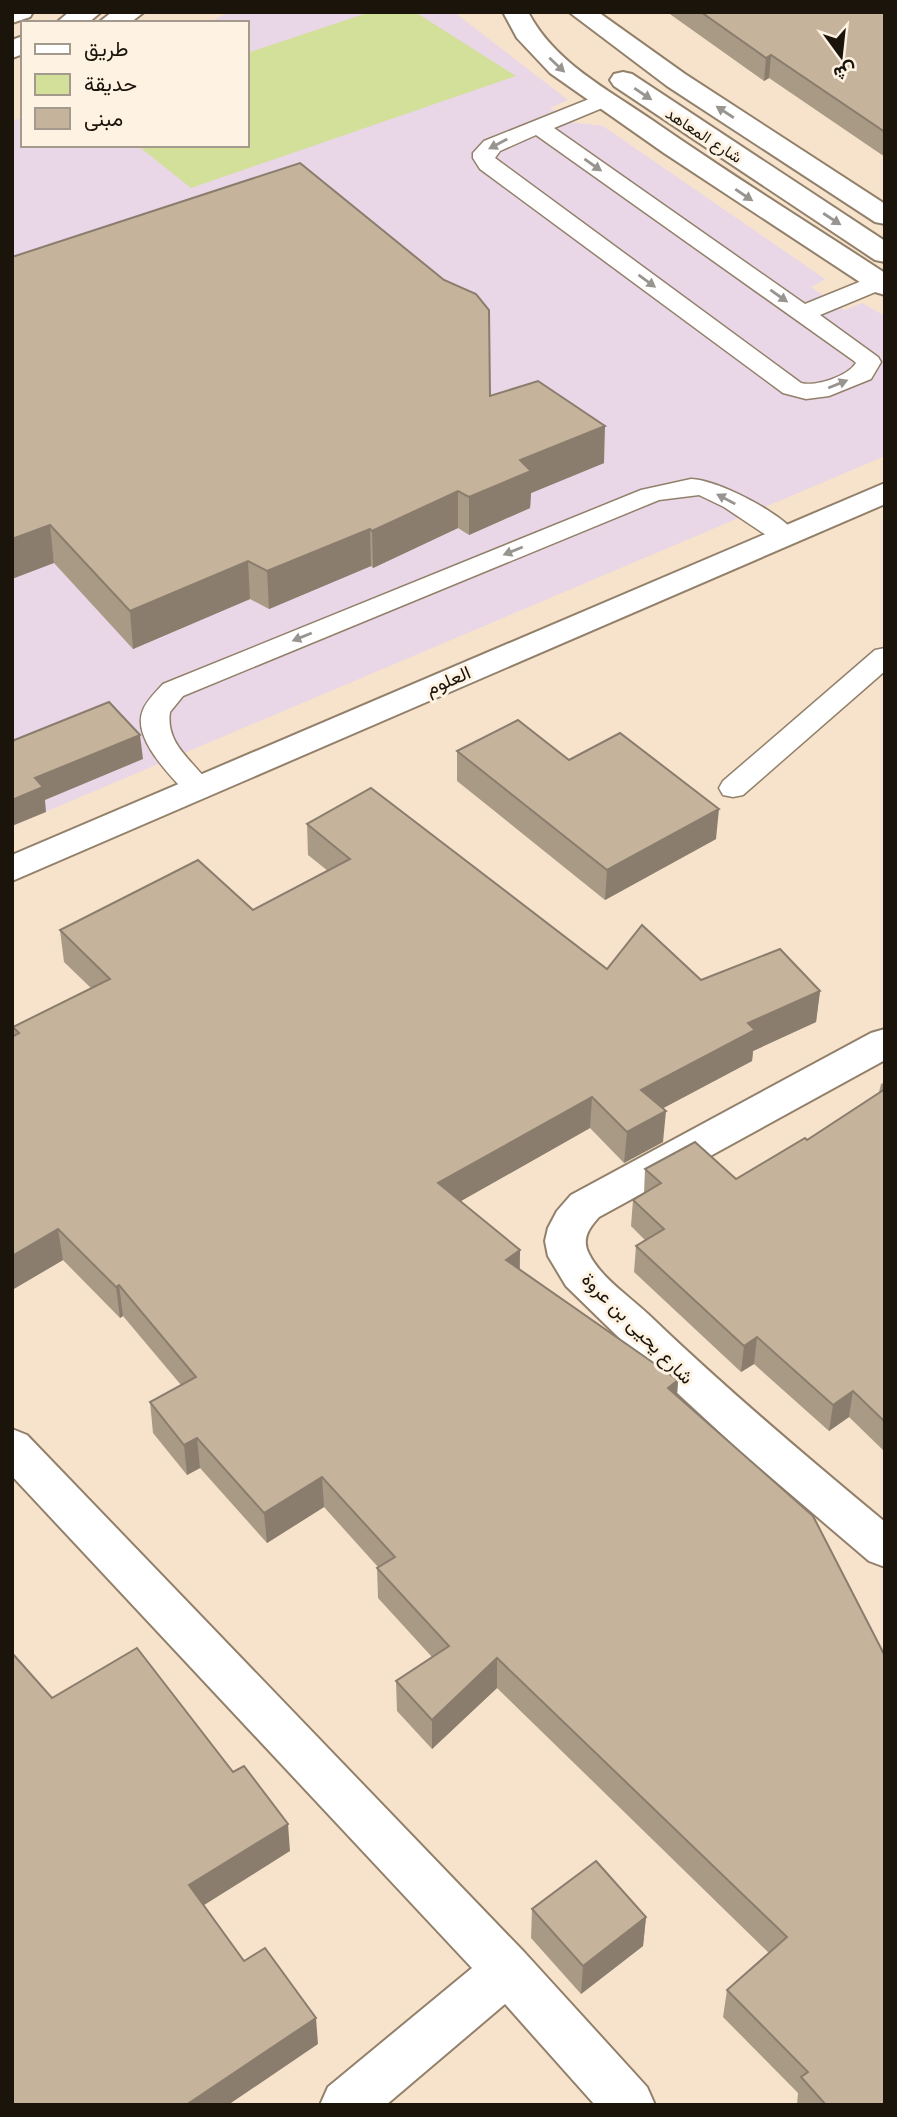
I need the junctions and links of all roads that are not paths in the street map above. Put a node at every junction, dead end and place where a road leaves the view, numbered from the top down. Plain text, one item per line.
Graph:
1 (21, 12) edge
2 (89, 12) edge
3 (132, 12) edge
4 (515, 12) edge
5 (527, 12) edge
6 (581, 12) edge
7 (12, 16) edge
8 (72, 21) edge
9 (114, 21) edge
10 (572, 44) dead end
11 (606, 69) dead end
12 (604, 99) junction
13 (537, 126) junction
14 (885, 216) edge
15 (885, 254) edge
16 (881, 285) edge
17 (803, 313) junction
18 (885, 492) edge
19 (784, 535) junction
20 (885, 656) edge
21 (198, 788) junction
22 (733, 788) dead end
23 (12, 869) edge
24 (885, 1043) edge
25 (12, 1447) edge
26 (885, 1548) edge
27 (507, 1970) junction
28 (345, 2105) edge
29 (629, 2105) edge

1 - 7 street
2 - 8 street
3 - 9 street
4 -> 12 street
5 - 10 street
14 -> 6 street, شارع المعاهد
11 -> 15 street, شارع المعاهد
12 - 13 lane
12 -> 16 street
13 -> 17 lane
13 -> 17 lane
16 - 17 lane
18 - 19 street, العلوم
19 - 21 street, العلوم
19 -> 21 lane
20 - 22 lane
21 - 23 street, العلوم
24 - 26 street, شارع يحيى بن عروة
25 - 27 street
27 - 28 street
27 - 29 street

